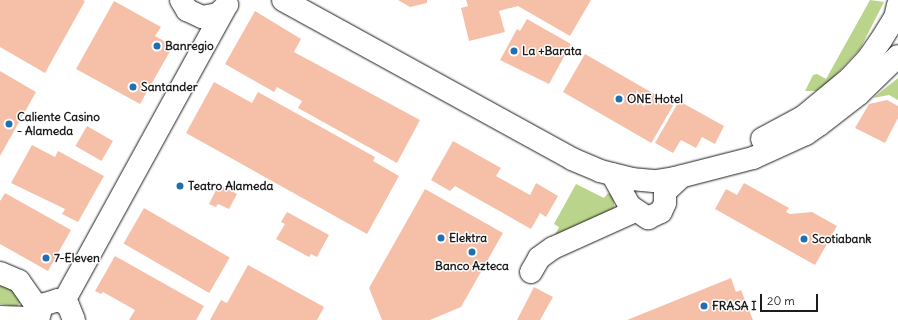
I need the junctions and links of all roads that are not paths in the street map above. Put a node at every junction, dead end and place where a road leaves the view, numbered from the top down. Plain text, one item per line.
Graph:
1 (181, 0) edge
2 (283, 0) edge
3 (314, 0) edge
4 (227, 4) edge
5 (897, 12) edge
6 (205, 26) junction
7 (889, 46) edge
8 (898, 56) edge
9 (612, 174) junction
10 (682, 176) junction
11 (640, 214) junction
12 (537, 270) dead end
13 (0, 273) edge
14 (69, 311) edge
15 (38, 315) edge
16 (0, 317) edge

1 - 6 street
2 - 9 street
3 - 7 street
4 - 6 street
5 - 7 street
6 - 14 street
8 - 10 street
9 - 10 street
9 - 11 street
10 - 11 street
11 - 12 street
13 - 15 street
14 - 15 street
15 - 16 street

